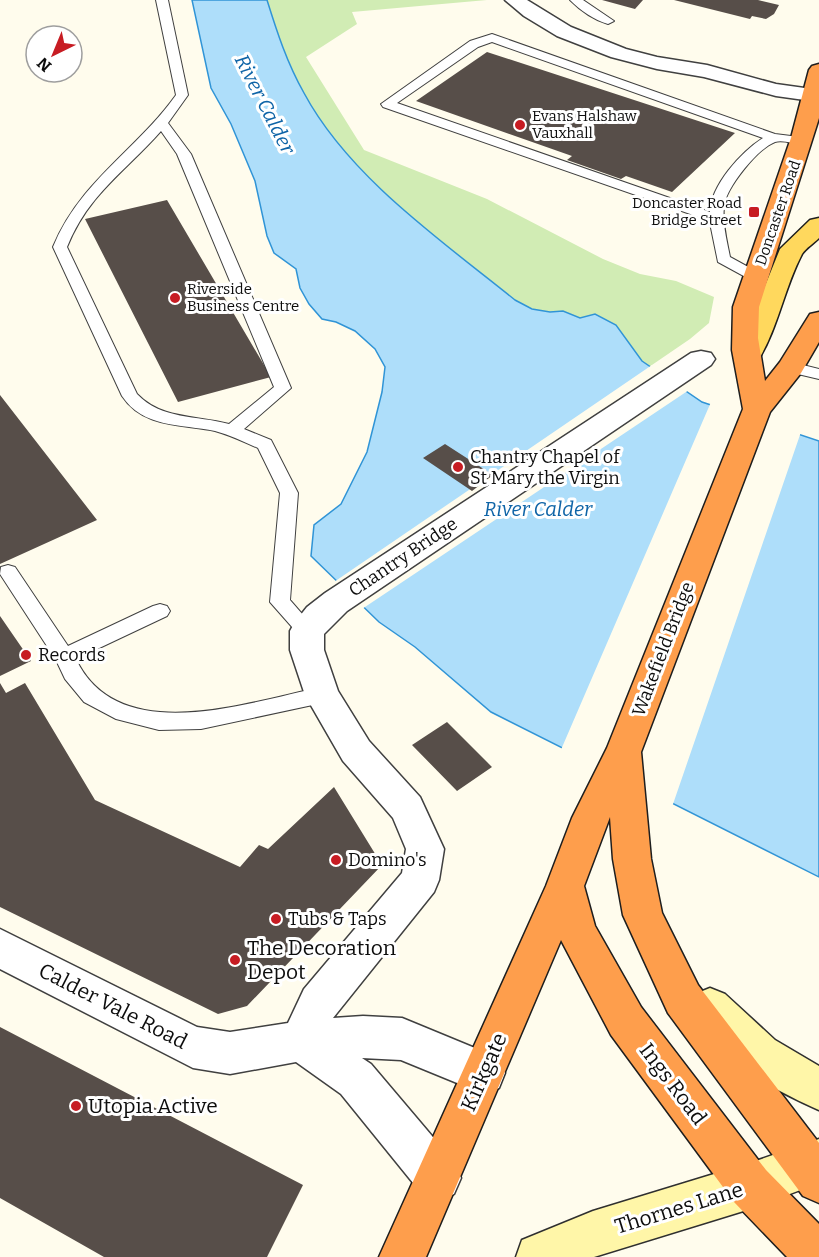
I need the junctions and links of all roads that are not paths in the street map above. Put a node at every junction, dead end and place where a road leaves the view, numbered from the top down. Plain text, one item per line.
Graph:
1 (162, 0) edge
2 (516, 0) edge
3 (576, 0) edge
4 (608, 21) dead end
5 (818, 85) edge
6 (162, 123) junction
7 (774, 138) junction
8 (802, 141) junction
9 (717, 221) junction
10 (819, 225) edge
11 (756, 277) junction
12 (819, 320) edge
13 (747, 356) junction
14 (691, 366) dead end
15 (791, 367) junction
16 (819, 374) edge
17 (757, 409) junction
18 (231, 431) junction
19 (8, 572) dead end
20 (160, 611) dead end
21 (307, 632) junction
22 (64, 656) junction
23 (322, 695) junction
24 (616, 790) junction
25 (565, 886) junction
26 (0, 948) edge
27 (663, 958) junction
28 (301, 1041) junction
29 (484, 1073) junction
30 (819, 1088) edge
31 (815, 1168) edge
32 (438, 1178) junction
33 (750, 1186) junction
34 (402, 1257) edge
35 (539, 1257) edge
36 (819, 1257) edge

1 - 6 lane
2 - 5 street
3 - 4 lane
5 - 8 highway, Doncaster Road
6 - 18 lane
6 - 18 lane
7 - 8 lane
7 - 9 lane
7 - 9 lane
8 - 11 highway, Doncaster Road
9 - 11 lane
10 - 13 main road, Doncaster Road
11 - 13 highway, Doncaster Road
12 - 15 highway
13 - 17 highway, Doncaster Road
14 - 21 street, Chantry Bridge
15 - 16 lane
15 - 17 highway
17 - 24 highway, Wakefield Bridge
18 - 21 lane
19 - 22 lane
20 - 22 lane
21 - 23 street
22 - 23 lane
23 - 28 street
24 - 25 highway
24 - 27 highway
25 - 29 highway, Kirkgate
25 - 33 highway, Ings Road
26 - 28 street, Calder Vale Road
27 - 30 street
27 - 31 highway
28 - 29 street, Calder Vale Road
28 - 32 street
29 - 32 highway, Kirkgate
31 - 33 street, Thornes Lane
32 - 34 highway, Kirkgate
33 - 35 street, Thornes Lane
33 - 36 highway, Ings Road

